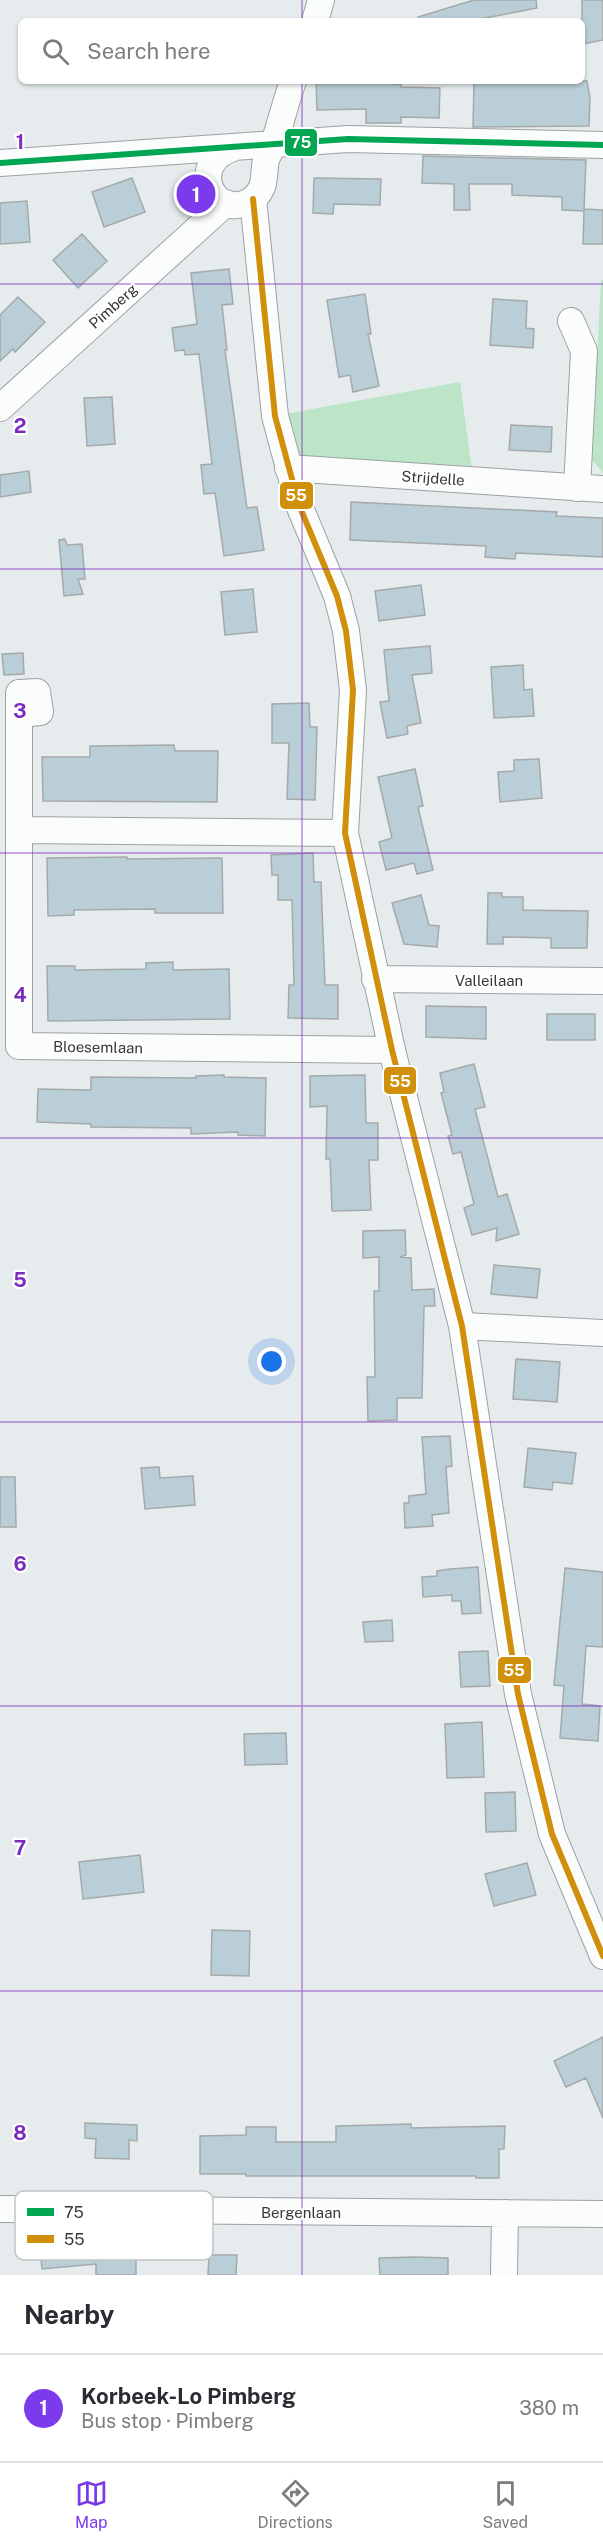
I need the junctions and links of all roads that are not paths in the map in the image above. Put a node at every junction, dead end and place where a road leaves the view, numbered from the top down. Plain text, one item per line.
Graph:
1 (321, 0) edge
2 (316, 18) edge
3 (292, 84) edge
4 (273, 144) junction
5 (603, 145) edge
6 (233, 148) junction
7 (0, 162) edge
8 (253, 199) junction
9 (226, 203) junction
10 (571, 321) dead end
11 (0, 408) edge
12 (288, 468) junction
13 (578, 488) junction
14 (603, 489) edge
15 (19, 714) dead end
16 (19, 830) junction
17 (345, 833) junction
18 (375, 980) junction
19 (603, 981) edge
20 (392, 1050) junction
21 (462, 1326) junction
22 (603, 1333) edge
23 (603, 1956) edge
24 (0, 2209) edge
25 (15, 2209) edge
26 (213, 2211) edge
27 (505, 2213) junction
28 (603, 2214) edge
29 (504, 2275) edge

1 - 2 street
3 - 4 street
4 - 5 street
4 - 6 street
4 - 8 street
6 - 7 street
6 - 9 street
8 - 9 street
8 - 12 street
9 - 11 street, Pimberg
10 - 13 street
12 - 13 street, Strijdelle
12 - 17 street
13 - 14 street, Strijdelle
15 - 16 street, Bloesemlaan
16 - 17 street
16 - 20 street, Bloesemlaan
17 - 18 street
18 - 19 street, Valleilaan
18 - 20 street
20 - 21 street
21 - 22 street
21 - 23 street
24 - 25 street, Bergenlaan
26 - 27 street, Bergenlaan
27 - 28 street, Bergenlaan
27 - 29 street

